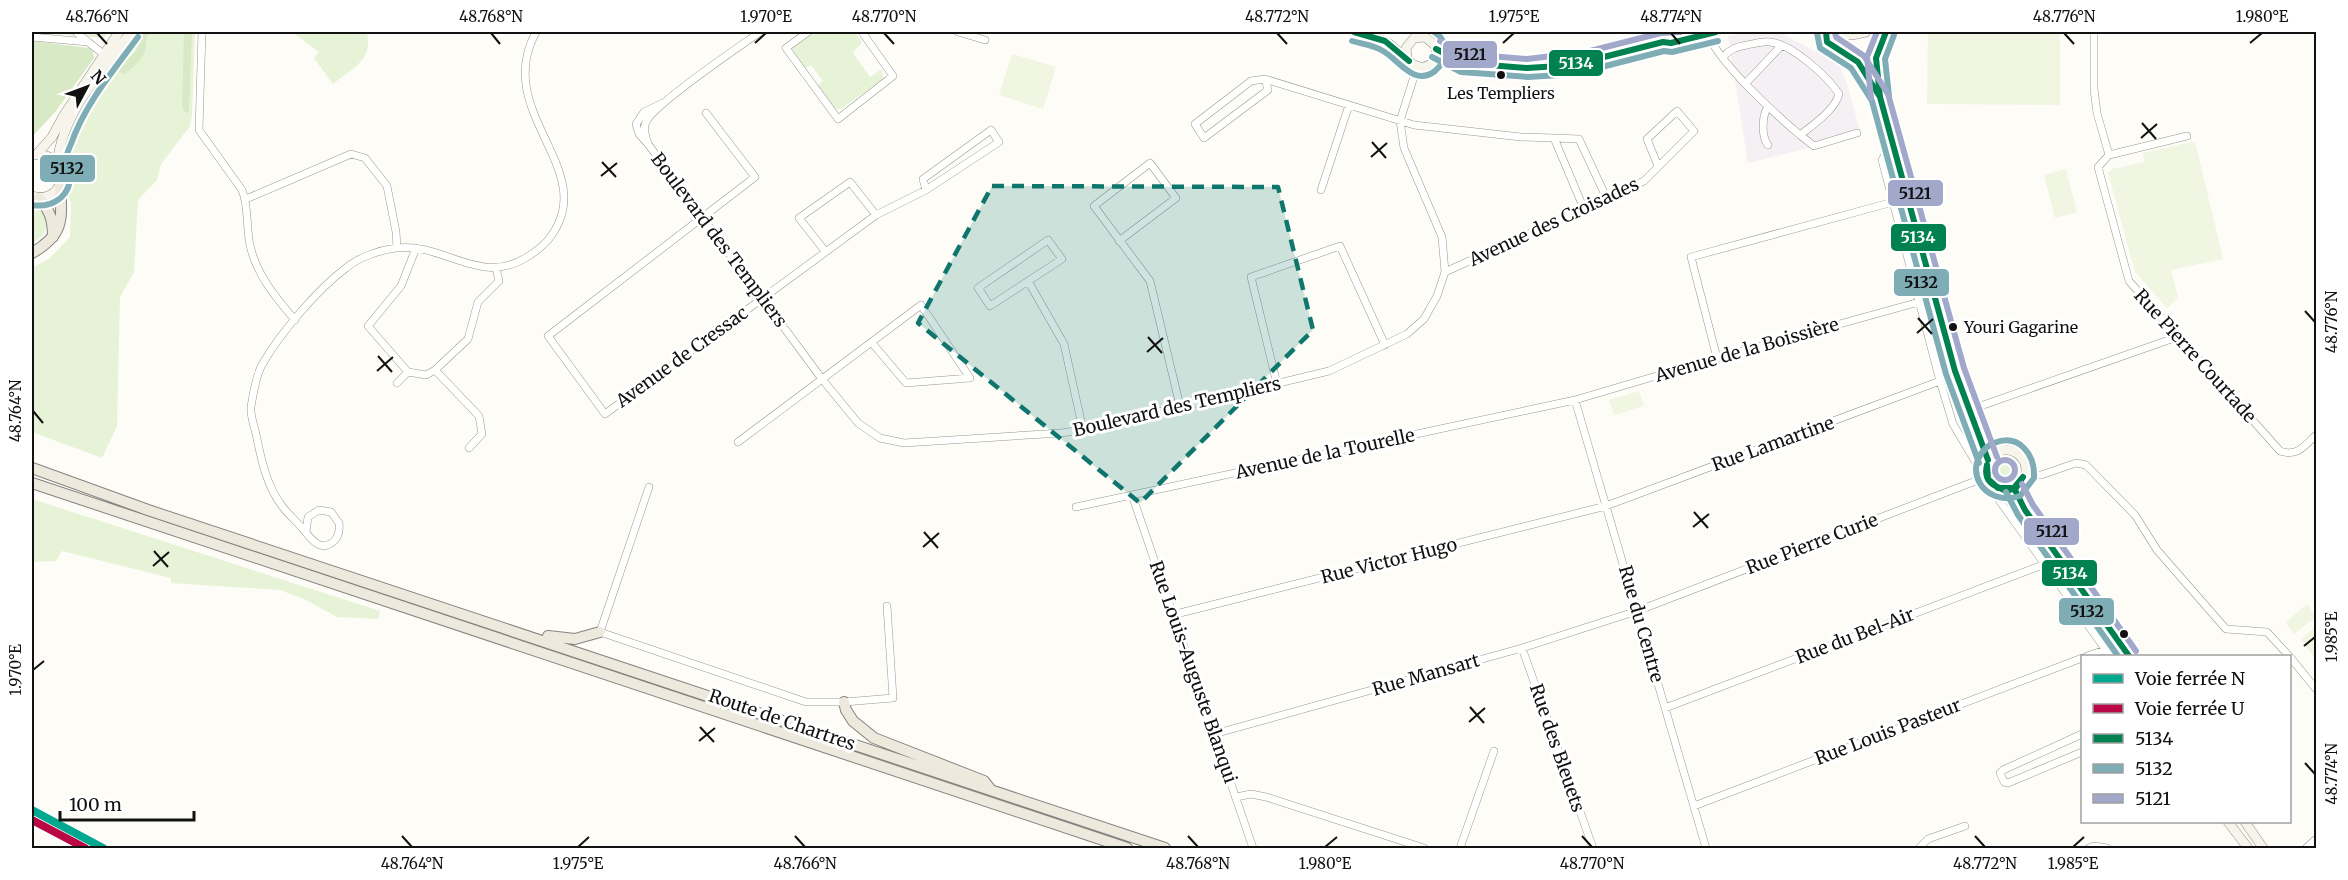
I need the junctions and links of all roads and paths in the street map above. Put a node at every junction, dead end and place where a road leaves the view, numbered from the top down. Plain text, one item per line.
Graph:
1 (76, 32) edge
2 (119, 32) edge
3 (131, 32) edge
4 (202, 32) edge
5 (536, 32) edge
6 (760, 32) edge
7 (808, 32) edge
8 (862, 32) edge
9 (958, 32) edge
10 (1354, 32) edge
11 (1685, 32) edge
12 (1828, 32) edge
13 (1866, 32) edge
14 (1886, 32) edge
15 (2094, 32) edge
16 (1712, 33) edge
17 (1426, 34) edge
18 (32, 37) edge
19 (985, 40) dead end
20 (1384, 40) junction
21 (1411, 40) junction
22 (88, 42) junction
23 (1663, 42) junction
24 (1781, 46) junction
25 (1436, 54) junction
26 (105, 55) junction
27 (1407, 57) junction
28 (1723, 57) junction
29 (1417, 67) junction
30 (1265, 79) junction
31 (1746, 82) junction
32 (1880, 97) junction
33 (1349, 105) junction
34 (1768, 107) junction
35 (706, 113) dead end
36 (1400, 121) junction
37 (1857, 133) dead end
38 (1800, 135) junction
39 (2187, 136) dead end
40 (1554, 138) junction
41 (1893, 141) junction
42 (1768, 145) dead end
43 (34, 155) edge
44 (2109, 155) junction
45 (57, 163) junction
46 (1658, 166) junction
47 (60, 184) junction
48 (926, 190) junction
49 (1321, 190) dead end
50 (35, 197) edge
51 (1607, 198) junction
52 (246, 199) junction
53 (1893, 202) junction
54 (1584, 209) junction
55 (876, 215) junction
56 (703, 217) junction
57 (53, 237) junction
58 (1119, 241) junction
59 (397, 248) junction
60 (416, 248) junction
61 (825, 250) junction
62 (32, 253) edge
63 (496, 268) junction
64 (1445, 272) junction
65 (1028, 281) junction
66 (762, 298) junction
67 (1919, 302) junction
68 (295, 320) junction
69 (2180, 336) junction
70 (872, 343) junction
71 (1384, 345) junction
72 (1717, 358) junction
73 (435, 370) junction
74 (408, 372) junction
75 (822, 379) junction
76 (1940, 381) junction
77 (397, 383) dead end
78 (1277, 384) junction
79 (1575, 400) junction
80 (1180, 406) junction
81 (1969, 410) junction
82 (1977, 426) junction
83 (1083, 430) junction
84 (2316, 435) edge
85 (738, 442) dead end
86 (469, 448) dead end
87 (2002, 450) junction
88 (32, 468) edge
89 (1986, 469) junction
90 (2025, 475) junction
91 (32, 483) edge
92 (649, 487) dead end
93 (1995, 488) junction
94 (2014, 488) junction
95 (1132, 495) junction
96 (1606, 506) junction
97 (1076, 507) dead end
98 (306, 532) junction
99 (2045, 564) junction
100 (887, 606) dead end
101 (454, 610) junction
102 (1637, 611) junction
103 (1172, 615) junction
104 (600, 632) junction
105 (1522, 648) junction
106 (2108, 653) edge
107 (2128, 655) edge
108 (2287, 655) edge
109 (2081, 658) edge
110 (2291, 659) edge
111 (2316, 689) edge
112 (844, 702) junction
113 (1665, 708) junction
114 (1214, 734) junction
115 (2081, 734) edge
116 (1494, 751) dead end
117 (2081, 752) edge
118 (991, 791) junction
119 (1236, 797) junction
120 (1694, 806) junction
121 (2229, 823) edge
122 (2246, 823) edge
123 (1965, 826) dead end
124 (2316, 839) edge
125 (1127, 849) edge
126 (1165, 849) edge
127 (1253, 849) edge
128 (1424, 849) edge
129 (1460, 849) edge
130 (1593, 849) edge
131 (1706, 849) edge
132 (1920, 849) edge
133 (2089, 849) edge
134 (2107, 849) edge
135 (2248, 849) edge
136 (2264, 849) edge
137 (2306, 849) edge

1 - 22 street
2 - 26 street
3 - 45 street
4 - 52 street
5 - 63 street
6 - 56 street, Boulevard des Templiers
7 - 8 street
9 - 19 street
10 - 20 street
11 - 23 street
12 - 13 street
12 - 32 street
14 - 32 street
15 - 44 street
16 - 23 street
16 - 28 street
17 - 21 street
17 - 25 street
18 - 22 street
20 - 21 street
20 - 27 street
21 - 27 street
22 - 26 street
23 - 25 street
24 - 28 street
24 - 31 street
24 - 38 street
25 - 29 street
26 - 43 street
27 - 29 street
28 - 31 street
29 - 36 street, Boulevard des Templiers
30 - 30 street
30 - 33 street
31 - 34 street
32 - 41 street
33 - 36 street
33 - 49 street
34 - 38 street
34 - 42 street
35 - 56 street
36 - 40 street
36 - 64 street, Boulevard des Templiers
37 - 38 street
39 - 44 street
40 - 51 street
40 - 54 street
41 - 53 street
41 - 81 street
43 - 45 street
44 - 69 street, Rue Pierre Courtade
45 - 47 street
46 - 46 street, Avenue des Croisades
46 - 51 street, Avenue des Croisades
47 - 50 street
47 - 57 main road
48 - 48 street
48 - 55 street
50 - 57 main road
51 - 54 street, Avenue des Croisades
52 - 59 street
52 - 68 street
53 - 67 street
53 - 72 street
54 - 64 street, Avenue des Croisades
55 - 61 street
55 - 61 street
56 - 66 street, Boulevard des Templiers
56 - 66 street, Avenue de Cressac
57 - 62 main road
58 - 58 street
58 - 80 street
59 - 60 street
59 - 68 street
60 - 63 street
60 - 74 street
61 - 66 street
63 - 73 street
64 - 71 street, Boulevard des Templiers
65 - 65 street
65 - 83 street
66 - 75 street, Boulevard des Templiers
67 - 72 street, Avenue de la Boissière
67 - 76 street
68 - 98 street
69 - 81 street
69 - 84 street, Rue Pierre Courtade
70 - 70 street
70 - 75 street
71 - 78 street, Boulevard des Templiers
71 - 78 street
72 - 79 street, Avenue de la Boissière
73 - 74 street
73 - 86 street
74 - 77 street
75 - 83 street, Boulevard des Templiers
75 - 85 street
76 - 89 street
76 - 96 street, Rue Lamartine
78 - 80 street, Boulevard des Templiers
79 - 95 street, Avenue de la Tourelle
79 - 96 street, Rue du Centre
80 - 83 street, Boulevard des Templiers
81 - 82 street
82 - 87 street
82 - 89 street
87 - 89 street
87 - 90 street
88 - 101 main road, Route de Chartres
89 - 93 street
89 - 102 street, Rue Pierre Curie
90 - 94 street
90 - 108 street
91 - 125 main road, Route de Chartres
92 - 104 street
93 - 94 street
93 - 99 street
94 - 107 street
95 - 97 street, Avenue de la Tourelle
95 - 103 street, Rue Louis-Auguste Blanqui
96 - 102 street, Rue du Centre
96 - 103 street, Rue Victor Hugo
98 - 98 street
99 - 106 street
99 - 113 street, Rue du Bel-Air
100 - 112 street
101 - 104 main road
101 - 118 main road, Route de Chartres
102 - 105 street, Rue Mansart
102 - 113 street, Rue du Centre
103 - 114 street, Rue Louis-Auguste Blanqui
104 - 112 street
105 - 114 street, Rue Mansart
105 - 130 street, Rue des Bleuets
109 - 120 street, Rue Louis Pasteur
110 - 111 street
112 - 118 main road
113 - 120 street, Rue du Centre
114 - 119 street, Rue Louis-Auguste Blanqui
115 - 117 street
116 - 129 street
118 - 126 main road, Route de Chartres
119 - 127 street, Rue Louis-Auguste Blanqui
119 - 128 street
120 - 131 street, Rue du Centre
121 - 135 street
122 - 136 street
123 - 132 street
124 - 137 street
133 - 134 street

